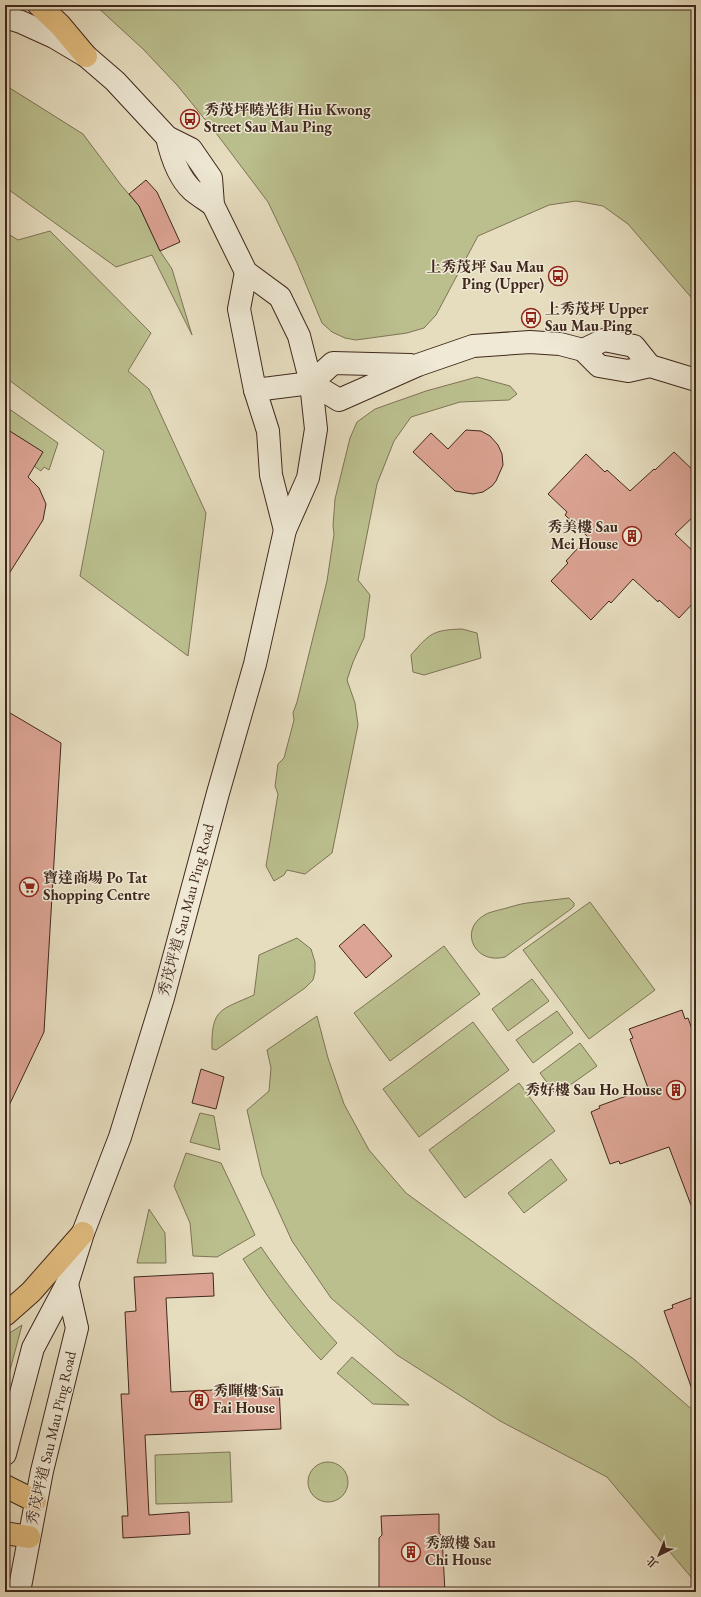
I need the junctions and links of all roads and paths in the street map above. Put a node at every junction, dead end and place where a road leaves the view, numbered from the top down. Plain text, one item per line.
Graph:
1 (39, 5) edge
2 (5, 17) edge
3 (86, 56) junction
4 (246, 272) junction
5 (418, 365) junction
6 (696, 380) edge
7 (311, 383) junction
8 (255, 390) junction
9 (285, 530) junction
10 (83, 1233) junction
11 (67, 1284) junction
12 (5, 1315) edge
13 (5, 1454) edge
14 (5, 1486) edge
15 (36, 1501) junction
16 (5, 1533) edge
17 (29, 1537) junction
18 (19, 1592) edge

1 - 3 main road
2 - 3 main road, 秀茂坪道 Sau Mau Ping Road
3 - 4 main road, 秀茂坪道 Sau Mau Ping Road
4 - 7 main road, 秀茂坪道 Sau Mau Ping Road
4 - 8 main road, 秀茂坪道 Sau Mau Ping Road
5 - 6 main road
5 - 7 main road
5 - 7 main road
7 - 8 main road
7 - 9 main road, 秀茂坪道 Sau Mau Ping Road
8 - 9 main road, 秀茂坪道 Sau Mau Ping Road
9 - 10 main road, 秀茂坪道 Sau Mau Ping Road
10 - 11 main road, 秀茂坪道 Sau Mau Ping Road
10 - 12 main road
11 - 13 main road, 秀茂坪道 Sau Mau Ping Road
11 - 15 main road, 秀茂坪道 Sau Mau Ping Road
14 - 15 main road
15 - 17 main road, 秀茂坪道 Sau Mau Ping Road
16 - 17 main road
17 - 18 main road, 秀茂坪道 Sau Mau Ping Road

